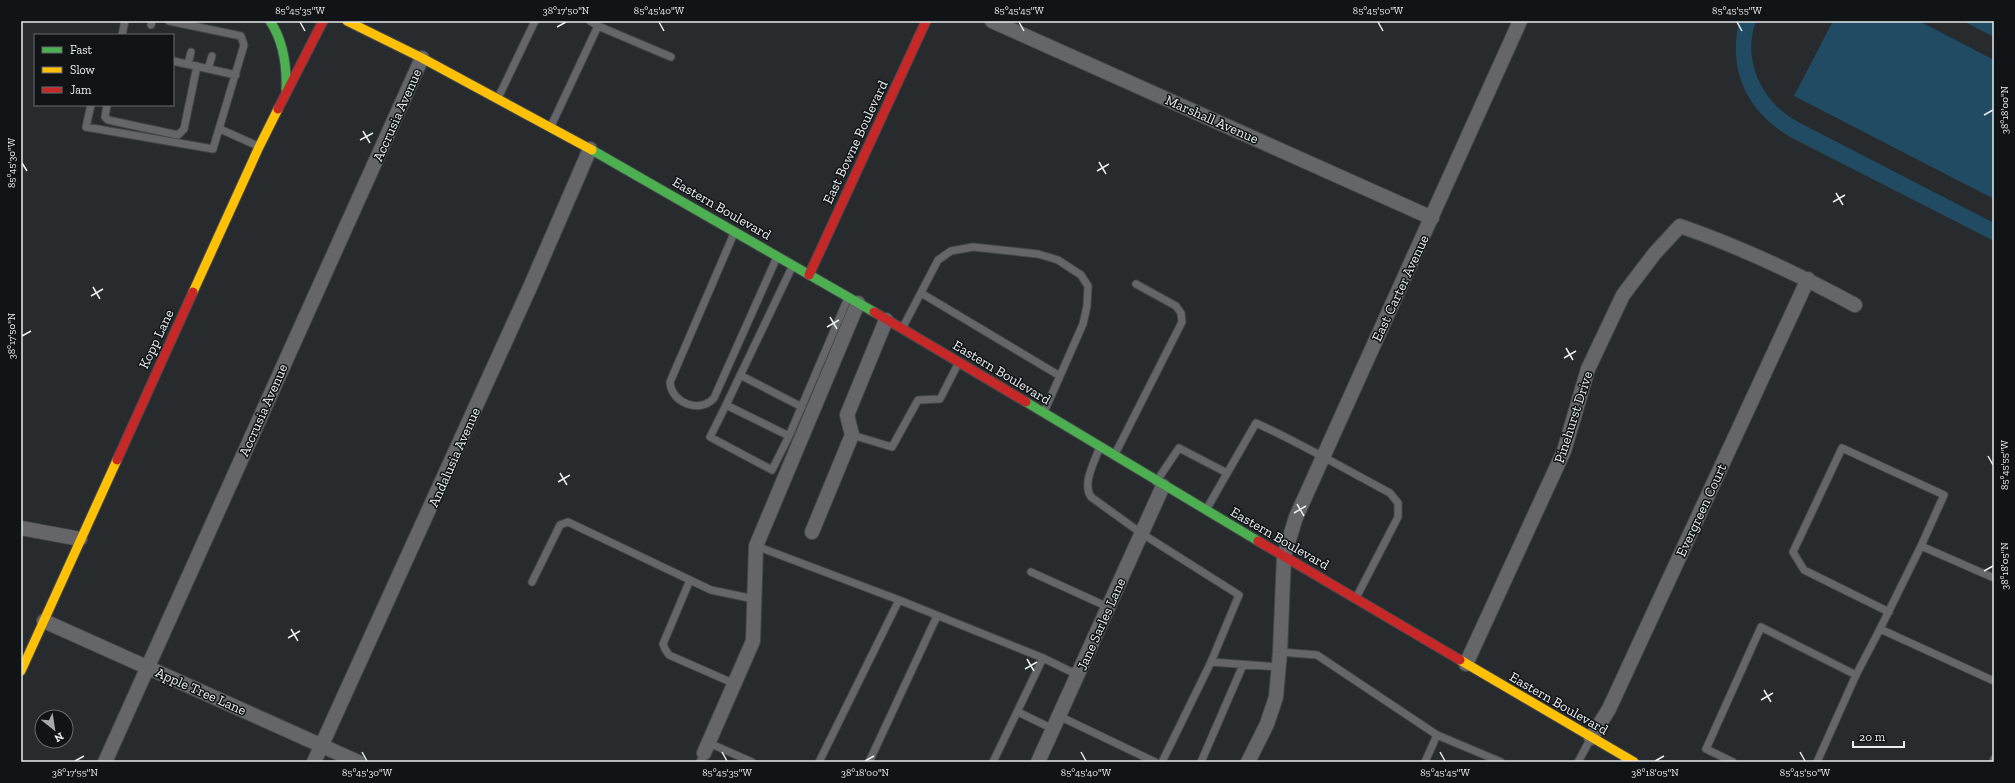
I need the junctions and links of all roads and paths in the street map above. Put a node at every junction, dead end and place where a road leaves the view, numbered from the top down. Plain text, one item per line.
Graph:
1 (125, 21) edge
2 (270, 21) edge
3 (323, 21) edge
4 (347, 21) edge
5 (535, 21) edge
6 (590, 21) edge
7 (926, 21) edge
8 (992, 21) edge
9 (1520, 21) edge
10 (171, 24) edge
11 (598, 26) junction
12 (122, 34) edge
13 (191, 52) dead end
14 (212, 56) dead end
15 (671, 57) dead end
16 (422, 58) junction
17 (174, 61) edge
18 (188, 64) junction
19 (197, 66) junction
20 (208, 69) junction
21 (236, 74) junction
22 (286, 94) junction
23 (498, 98) junction
24 (91, 106) edge
25 (107, 106) edge
26 (551, 126) junction
27 (220, 129) junction
28 (259, 147) junction
29 (590, 149) junction
30 (1432, 218) junction
31 (735, 231) junction
32 (778, 256) junction
33 (793, 265) junction
34 (809, 275) junction
35 (1808, 279) junction
36 (1136, 284) dead end
37 (921, 293) junction
38 (853, 300) junction
39 (1855, 305) dead end
40 (886, 320) junction
41 (902, 329) junction
42 (960, 362) junction
43 (740, 375) junction
44 (1060, 376) junction
45 (726, 405) junction
46 (802, 407) junction
47 (1044, 413) junction
48 (852, 435) junction
49 (789, 436) junction
50 (1100, 447) junction
51 (1114, 456) junction
52 (1322, 458) junction
53 (1227, 473) junction
54 (1160, 484) junction
55 (1205, 511) junction
56 (21, 528) edge
57 (812, 532) dead end
58 (1142, 533) junction
59 (80, 539) junction
60 (756, 546) junction
61 (1921, 546) junction
62 (1284, 556) junction
63 (1031, 572) dead end
64 (1994, 578) edge
65 (690, 580) junction
66 (532, 582) dead end
67 (1356, 598) junction
68 (754, 599) junction
69 (898, 600) junction
70 (1108, 607) junction
71 (1889, 612) junction
72 (937, 616) junction
73 (44, 621) junction
74 (1880, 629) junction
75 (1280, 652) junction
76 (1042, 658) junction
77 (1211, 662) junction
78 (1466, 664) junction
79 (1243, 665) junction
80 (147, 666) junction
81 (1279, 667) junction
82 (21, 671) edge
83 (1078, 675) junction
84 (1856, 675) junction
85 (1994, 681) edge
86 (735, 684) junction
87 (1018, 712) junction
88 (1059, 716) junction
89 (1053, 729) junction
90 (1437, 735) junction
91 (1591, 738) junction
92 (322, 745) junction
93 (704, 752) edge
94 (1717, 755) junction
95 (1994, 759) edge
96 (105, 762) edge
97 (314, 762) edge
98 (358, 762) edge
99 (752, 762) edge
100 (819, 762) edge
101 (870, 762) edge
102 (993, 762) edge
103 (1038, 762) edge
104 (1155, 762) edge
105 (1162, 762) edge
106 (1201, 762) edge
107 (1248, 762) edge
108 (1425, 762) edge
109 (1501, 762) edge
110 (1578, 762) edge
111 (1634, 762) edge
112 (1713, 762) edge
113 (1733, 762) edge
114 (1817, 762) edge
115 (1993, 762) edge

1 - 12 lane
2 - 22 main road
3 - 22 main road, Kopp Lane
4 - 16 main road, Eastern Boulevard
5 - 23 lane
6 - 11 lane
7 - 34 main road, East Bowne Boulevard
8 - 30 street, Marshall Avenue
9 - 30 street, East Carter Avenue
10 - 21 lane
11 - 15 lane
11 - 26 lane
13 - 18 lane
14 - 20 lane
16 - 23 main road, Eastern Boulevard
16 - 80 street, Accrusia Avenue
17 - 18 lane
18 - 19 lane
19 - 20 lane
19 - 25 lane
20 - 21 lane
21 - 27 lane
22 - 28 main road, Kopp Lane
23 - 26 main road, Eastern Boulevard
24 - 27 lane
26 - 29 main road, Eastern Boulevard
27 - 28 lane
28 - 59 main road, Kopp Lane
29 - 31 main road, Eastern Boulevard
29 - 92 street, Andalusia Avenue
30 - 52 street, East Carter Avenue
31 - 32 main road, Eastern Boulevard
31 - 32 lane
32 - 33 main road, Eastern Boulevard
33 - 34 main road, Eastern Boulevard
33 - 43 lane
34 - 38 main road, Eastern Boulevard
35 - 39 street
35 - 78 street, Pinehurst Drive
35 - 91 street, Evergreen Court
36 - 51 lane
37 - 41 lane
37 - 44 lane
37 - 44 lane
38 - 40 main road, Eastern Boulevard
38 - 46 lane
38 - 60 street
40 - 41 main road, Eastern Boulevard
40 - 48 street
41 - 42 main road, Eastern Boulevard
42 - 47 main road, Eastern Boulevard
42 - 48 lane
43 - 45 lane
43 - 46 lane
44 - 47 lane
45 - 49 lane
45 - 49 lane
46 - 49 lane
47 - 50 main road, Eastern Boulevard
48 - 57 street
50 - 51 main road, Eastern Boulevard
50 - 58 lane
51 - 54 main road, Eastern Boulevard
52 - 53 lane
52 - 62 street, East Carter Avenue
52 - 67 lane
53 - 54 lane
53 - 55 lane
54 - 55 main road, Eastern Boulevard
54 - 58 street, Jane Sarles Lane
55 - 62 main road, Eastern Boulevard
56 - 59 street
58 - 70 street, Jane Sarles Lane
58 - 77 lane
59 - 73 main road, Kopp Lane
60 - 68 street
60 - 69 lane
61 - 64 lane
61 - 71 lane
61 - 71 lane
62 - 67 main road, Eastern Boulevard
62 - 75 street, East Carter Avenue
63 - 70 lane
65 - 66 lane
65 - 68 lane
65 - 86 lane
67 - 78 main road, Eastern Boulevard
68 - 86 street
69 - 72 lane
69 - 100 lane
70 - 83 street, Jane Sarles Lane
71 - 74 lane
72 - 76 lane
72 - 101 lane
73 - 80 street, Apple Tree Lane
73 - 82 main road, Kopp Lane
74 - 84 lane
74 - 85 lane
75 - 81 street, East Carter Avenue
75 - 90 lane
76 - 83 lane
76 - 87 lane
77 - 79 lane
77 - 105 lane
78 - 91 main road, Eastern Boulevard
79 - 81 lane
79 - 106 lane
80 - 92 street, Apple Tree Lane
80 - 96 street, Accrusia Avenue
81 - 107 street, East Carter Avenue
83 - 88 street, Jane Sarles Lane
84 - 94 lane
84 - 114 lane
86 - 93 street
87 - 89 lane
87 - 102 lane
88 - 89 street, Jane Sarles Lane
88 - 104 lane
89 - 103 street, Jane Sarles Lane
90 - 108 lane
90 - 109 lane
91 - 110 lane
91 - 111 main road, Eastern Boulevard
92 - 97 street, Andalusia Avenue
92 - 98 street, Apple Tree Lane
93 - 99 lane
94 - 112 lane
94 - 113 lane
95 - 115 lane

